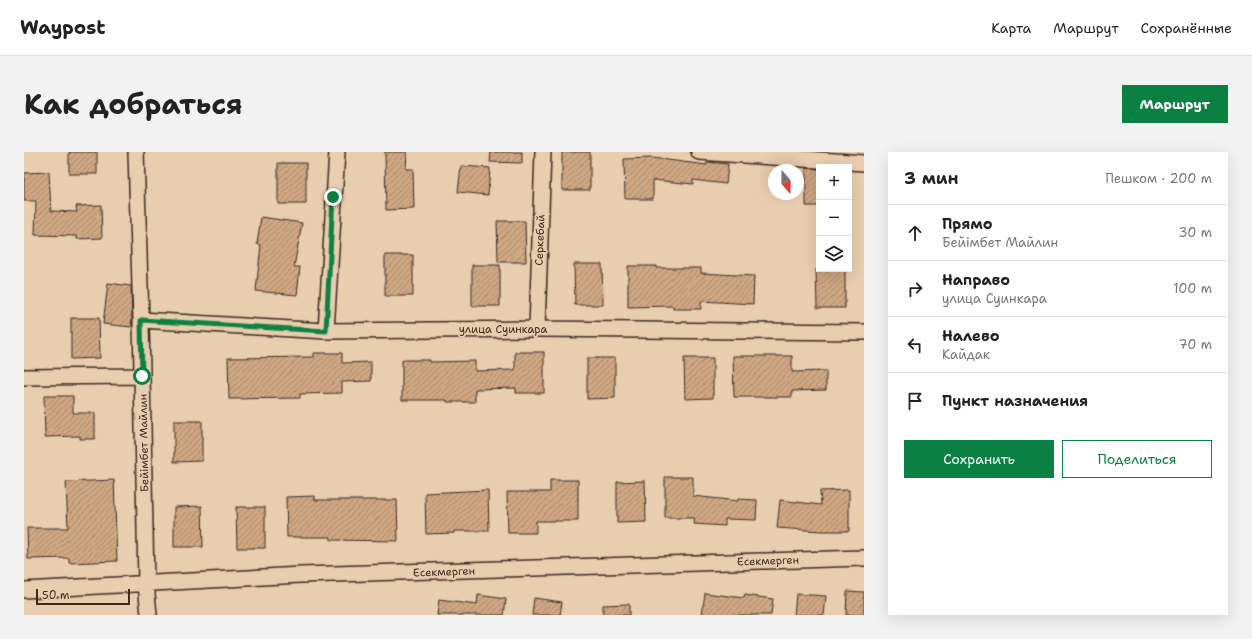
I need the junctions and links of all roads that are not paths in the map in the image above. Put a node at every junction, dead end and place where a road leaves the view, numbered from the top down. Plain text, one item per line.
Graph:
1 (136, 152) edge
2 (337, 152) edge
3 (543, 152) edge
4 (699, 152) edge
5 (864, 163) edge
6 (141, 320) junction
7 (537, 329) junction
8 (326, 331) junction
9 (864, 332) edge
10 (142, 376) junction
11 (24, 377) edge
12 (864, 558) edge
13 (146, 583) junction
14 (24, 590) edge
15 (149, 615) edge

1 - 6 street, Бейімбет Майлин
2 - 8 street
3 - 7 street, Серкебай
4 - 5 street
6 - 8 street, улица Суинкара
6 - 10 street, Бейімбет Майлин
7 - 8 street, улица Суинкара
7 - 9 street, улица Суинкара
10 - 11 street
10 - 13 street, Бейімбет Майлин
12 - 13 street, Eсекмерген
13 - 14 street, Eсекмерген
13 - 15 street, Бейімбет Майлин

